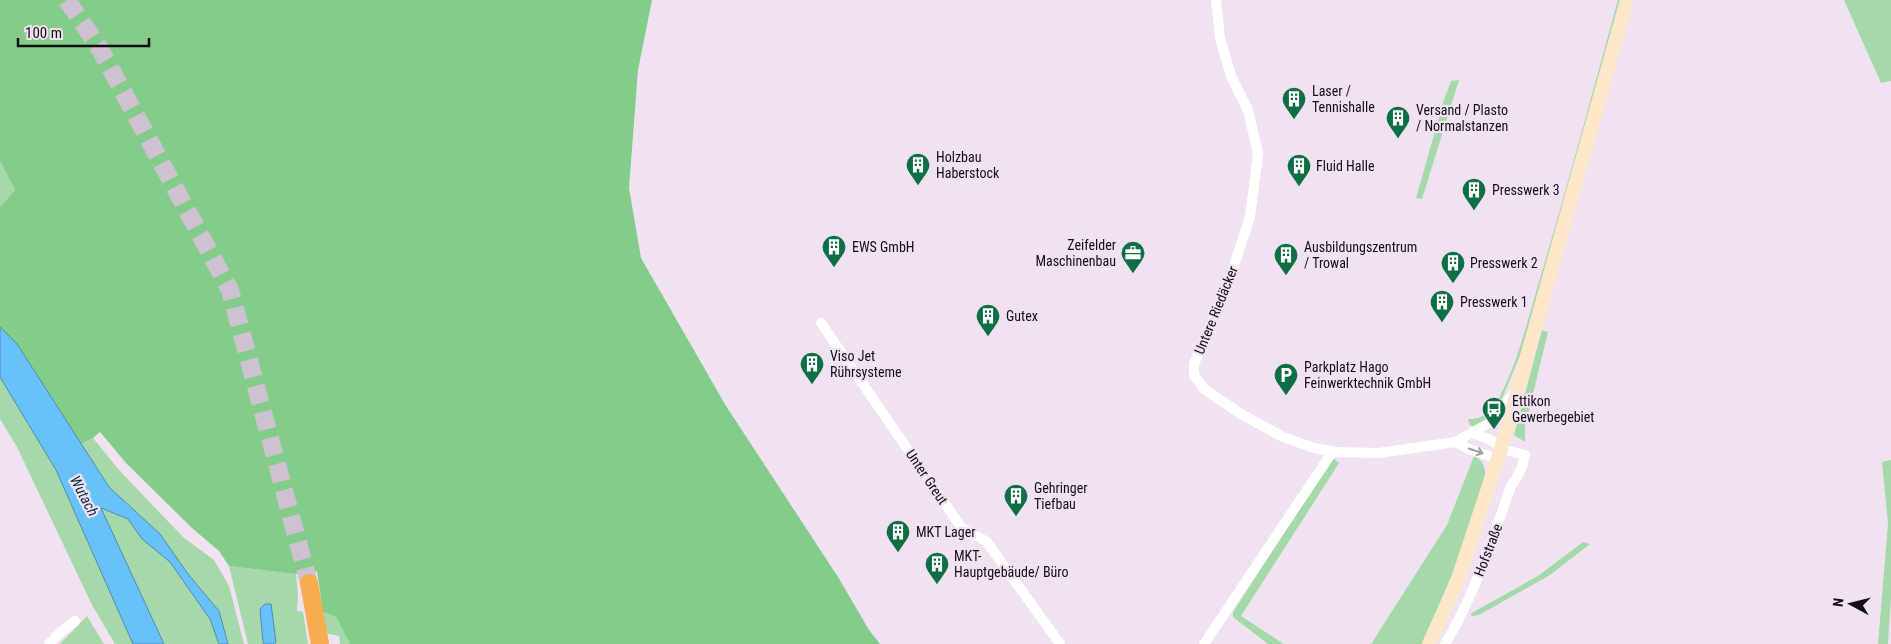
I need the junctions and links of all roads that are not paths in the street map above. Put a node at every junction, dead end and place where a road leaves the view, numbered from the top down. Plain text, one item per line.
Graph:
1 (1216, 0) edge
2 (1627, 0) edge
3 (821, 323) dead end
4 (1521, 384) junction
5 (1471, 433) junction
6 (1455, 442) junction
7 (1333, 451) junction
8 (1500, 454) junction
9 (309, 583) tunnel mouth
10 (75, 621) dead end
11 (48, 644) edge
12 (320, 644) edge
13 (1060, 644) edge
14 (1204, 644) edge
15 (1430, 644) edge
16 (1445, 644) edge

1 - 7 street, Untere Riedäcker
2 - 4 main road
3 - 13 street, Unter Greut
4 - 5 street, Untere Riedäcker
4 - 8 main road
5 - 6 street, Untere Riedäcker
5 - 8 street
6 - 7 street, Untere Riedäcker
6 -> 8 street
7 - 14 street
8 - 15 main road
8 - 16 street, Hofstraße
9 - 12 highway
10 - 11 street

